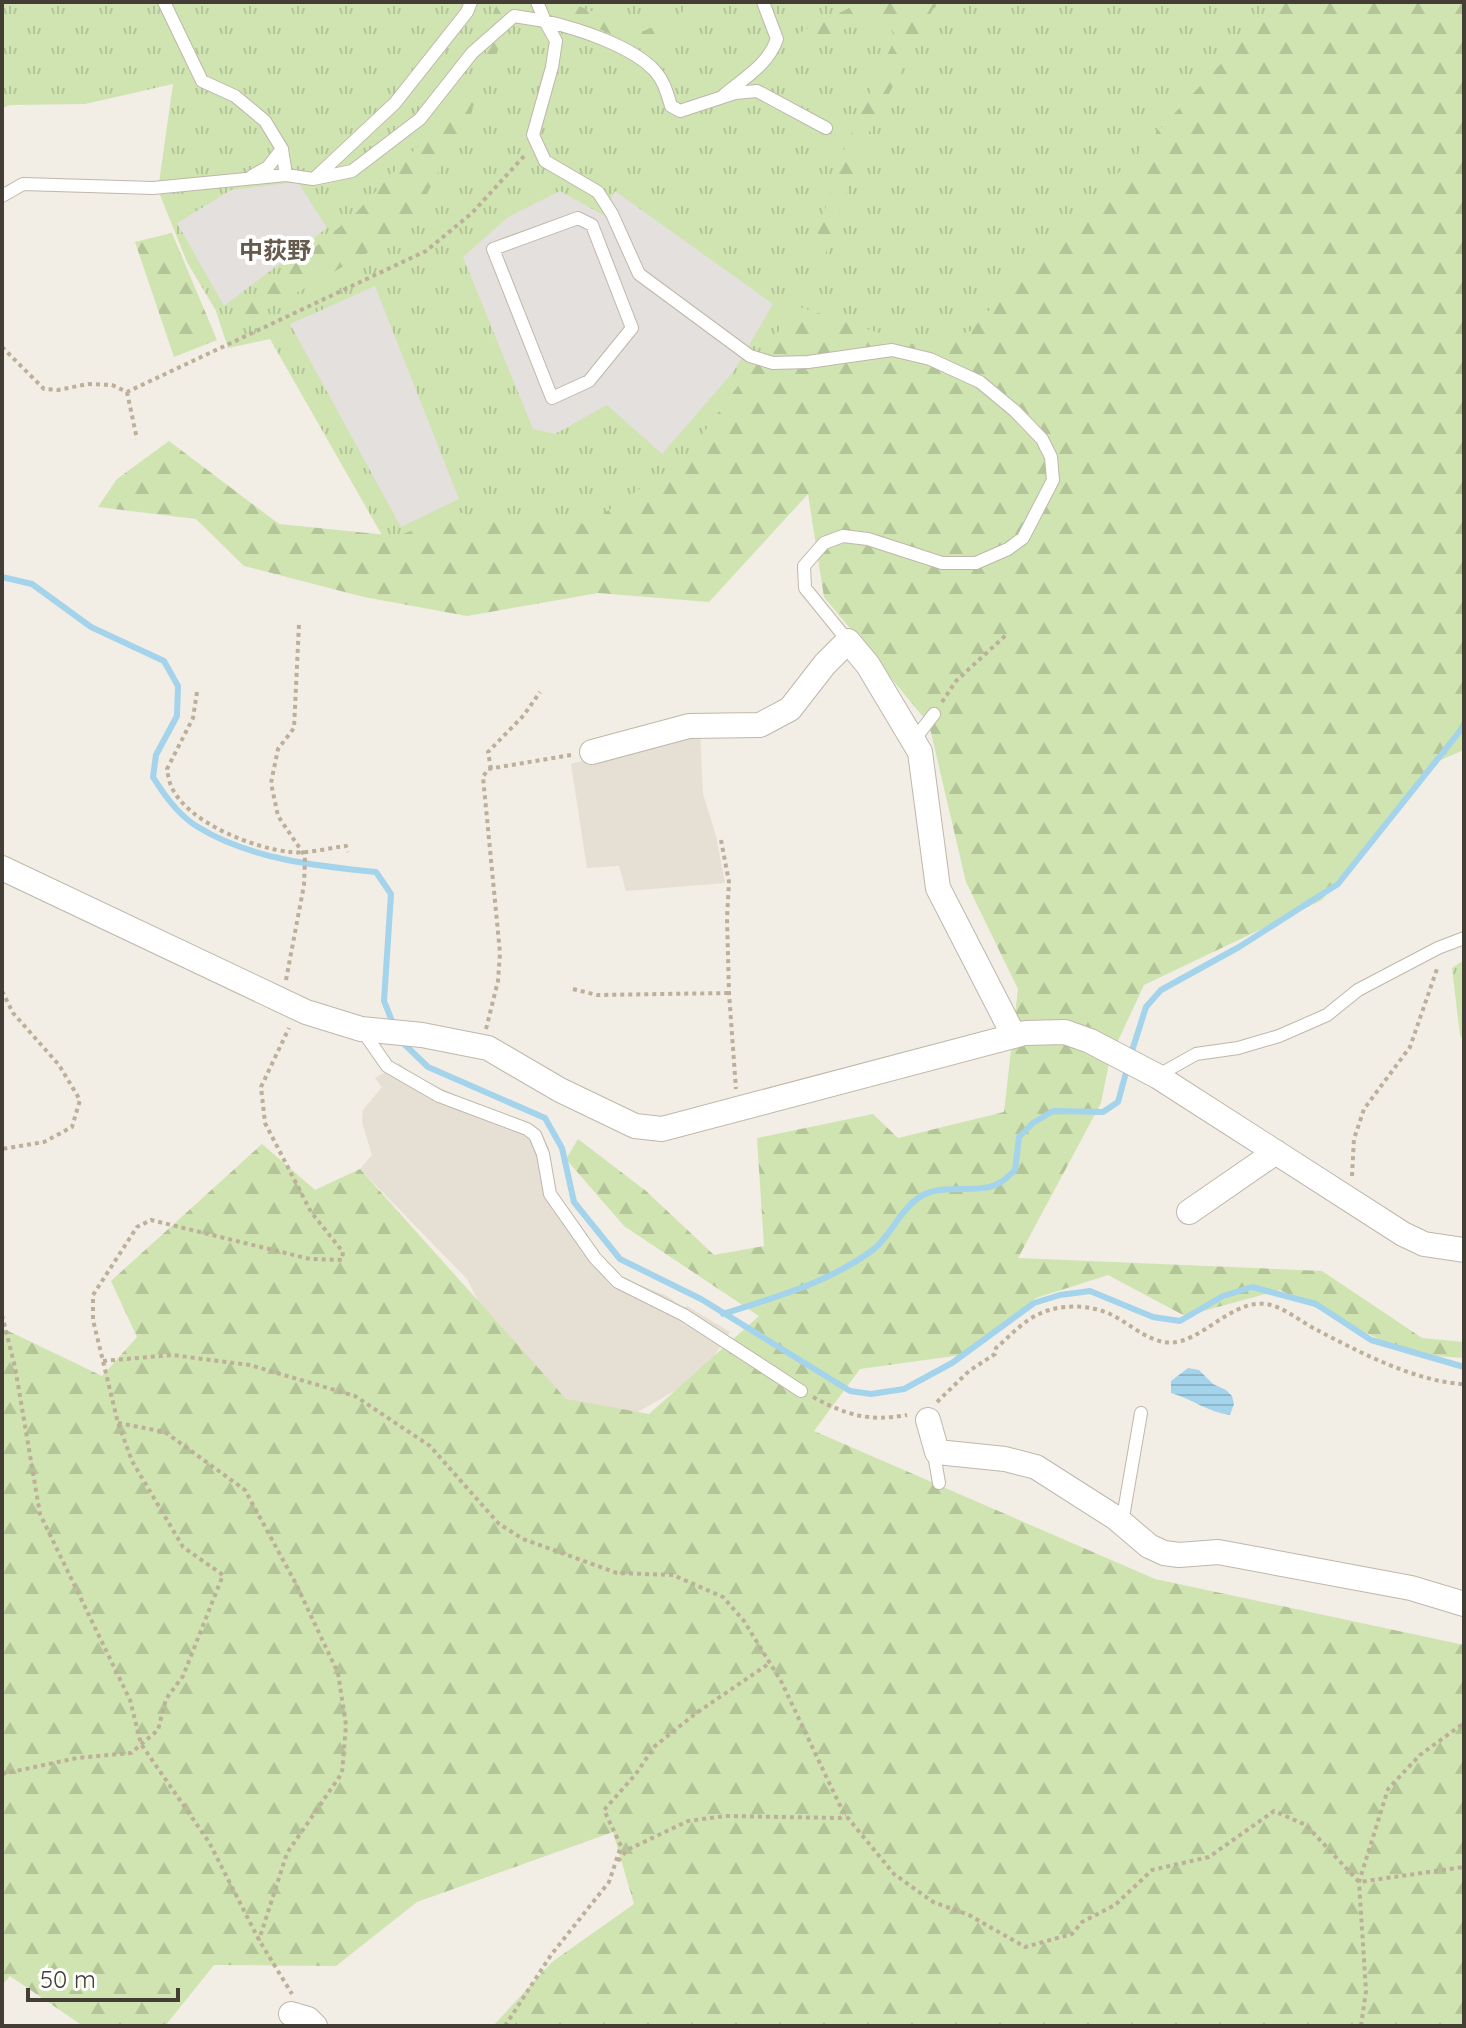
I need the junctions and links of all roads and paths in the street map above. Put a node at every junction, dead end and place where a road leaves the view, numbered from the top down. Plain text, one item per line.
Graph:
1 (164, 2) edge
2 (471, 2) edge
3 (537, 2) edge
4 (763, 2) edge
5 (545, 21) junction
6 (718, 100) junction
7 (826, 128) dead end
8 (536, 143) junction
9 (282, 149) junction
10 (286, 175) junction
11 (246, 179) junction
12 (313, 179) junction
13 (2, 196) edge
14 (628, 249) junction
15 (607, 260) junction
16 (2, 347) edge
17 (127, 392) junction
18 (137, 439) dead end
19 (299, 624) dead end
20 (1006, 635) dead end
21 (848, 641) junction
22 (197, 692) dead end
23 (540, 692) dead end
24 (934, 714) joint
25 (914, 740) junction
26 (592, 752) joint
27 (491, 769) junction
28 (721, 840) dead end
29 (348, 852) dead end
30 (304, 854) junction
31 (2, 868) edge
32 (1464, 938) edge
33 (1438, 948) junction
34 (573, 989) dead end
35 (2, 991) edge
36 (729, 993) junction
37 (290, 1004) junction
38 (372, 1030) junction
39 (1014, 1036) junction
40 (482, 1047) junction
41 (1152, 1074) junction
42 (739, 1109) junction
43 (2, 1149) edge
44 (1276, 1152) junction
45 (1351, 1200) junction
46 (1189, 1212) dead end
47 (1464, 1250) edge
48 (2, 1315) edge
49 (103, 1361) junction
50 (1464, 1384) edge
51 (801, 1391) joint
52 (1141, 1413) dead end
53 (118, 1423) junction
54 (932, 1430) junction
55 (939, 1483) dead end
56 (1122, 1523) junction
57 (1464, 1604) edge
58 (770, 1663) junction
59 (1464, 1723) edge
60 (141, 1744) junction
61 (2, 1774) edge
62 (846, 1815) junction
63 (614, 1866) junction
64 (1464, 1867) edge
65 (1359, 1882) junction
66 (259, 1940) junction
67 (305, 2020) edge
68 (505, 2026) edge
69 (1361, 2026) edge

1 - 9 lane
2 - 12 lane
3 - 5 lane
4 - 6 lane
5 - 6 lane
5 - 8 lane
5 - 12 lane
6 - 7 lane
8 - 14 lane
8 - 17 path
9 - 10 lane
9 - 11 lane
10 - 11 lane
10 - 12 lane
11 - 13 lane
14 - 15 lane
14 - 21 lane
15 - 15 lane
16 - 17 path
17 - 18 path
19 - 30 path
20 - 24 path
21 - 25 street
21 - 26 street
22 - 30 path
23 - 27 path
24 - 25 lane
25 - 39 street
26 - 27 path
27 - 40 path
28 - 36 path
29 - 30 path
30 - 37 path
31 - 37 street
32 - 33 lane
33 - 41 lane
33 - 45 path
34 - 36 path
35 - 43 path
36 - 42 path
37 - 38 street
37 - 49 path
38 - 40 street
38 - 51 lane
39 - 41 street
39 - 42 street
40 - 42 street
41 - 44 street
44 - 45 street
44 - 46 street
45 - 47 street
48 - 60 path
49 - 53 path
49 - 58 path
50 - 54 path
51 - 54 path
52 - 56 lane
53 - 60 path
53 - 66 path
54 - 55 lane
54 - 56 street
56 - 57 street
58 - 62 path
58 - 63 path
59 - 65 path
60 - 61 path
60 - 66 path
62 - 63 path
62 - 65 path
63 - 68 path
64 - 65 path
65 - 69 path
66 - 67 path

